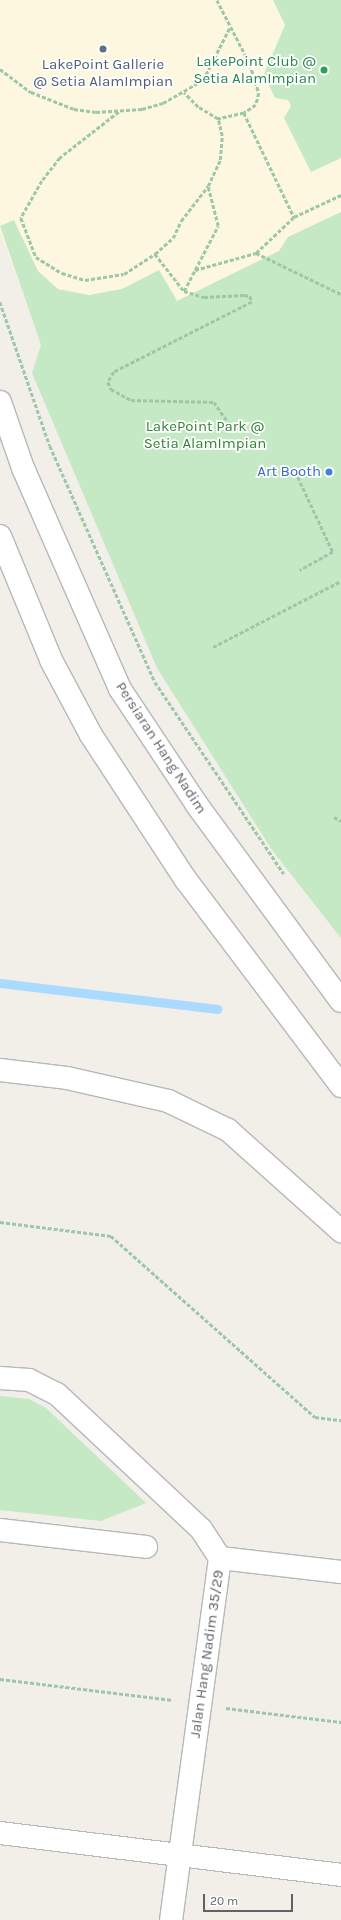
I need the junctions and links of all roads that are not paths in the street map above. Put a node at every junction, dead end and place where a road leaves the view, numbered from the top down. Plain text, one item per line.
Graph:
1 (0, 402) edge
2 (0, 536) edge
3 (341, 1001) edge
4 (0, 1070) edge
5 (341, 1086) edge
6 (341, 1231) edge
7 (0, 1378) edge
8 (0, 1530) edge
9 (146, 1547) dead end
10 (220, 1558) junction
11 (341, 1572) edge
12 (0, 1833) edge
13 (180, 1855) junction
14 (341, 1875) edge
15 (171, 1920) edge

1 - 3 street, Persiaran Hang Nadim
2 - 5 street
4 - 6 street
7 - 10 street, Jalan Hang Nadim 35/29
8 - 9 street
10 - 11 street
10 - 13 street, Jalan Hang Nadim 35/29
12 - 13 street
13 - 14 street
13 - 15 street, Jalan Hang Nadim 35/29

